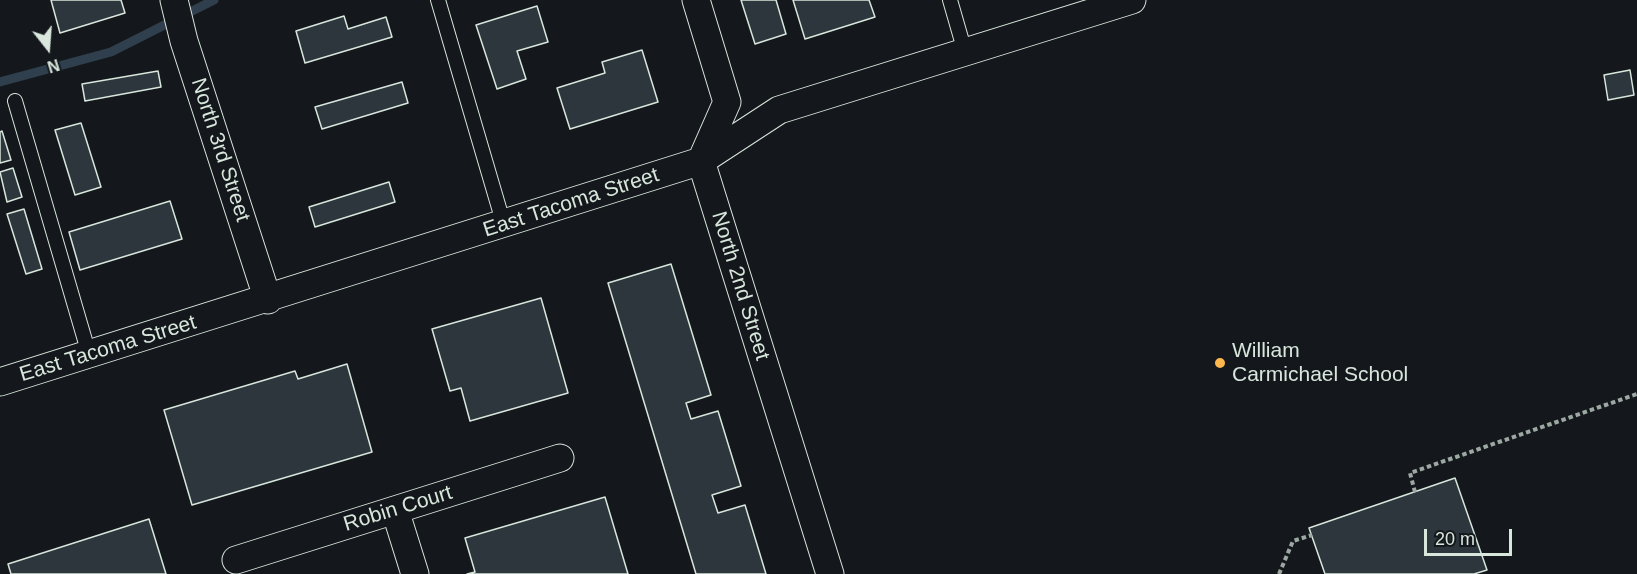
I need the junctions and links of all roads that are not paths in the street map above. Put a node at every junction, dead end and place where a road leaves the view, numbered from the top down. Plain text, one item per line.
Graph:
1 (174, 0) edge
2 (438, 0) edge
3 (696, 0) edge
4 (950, 0) edge
5 (1132, 0) edge
6 (965, 52) junction
7 (15, 101) dead end
8 (701, 161) junction
9 (504, 225) junction
10 (268, 300) junction
11 (89, 354) junction
12 (0, 382) edge
13 (560, 458) dead end
14 (395, 510) junction
15 (236, 560) dead end
16 (415, 574) edge
17 (830, 574) edge

1 - 10 street, North 3rd Street
2 - 9 lane
3 - 8 street
4 - 6 lane
5 - 6 street, East Tacoma Street
6 - 8 street, East Tacoma Street
7 - 11 lane
8 - 9 street, East Tacoma Street
8 - 17 street, North 2nd Street
9 - 10 street, East Tacoma Street
10 - 11 street, East Tacoma Street
11 - 12 street, East Tacoma Street
13 - 14 street, Robin Court
14 - 15 street, Robin Court
14 - 16 street

